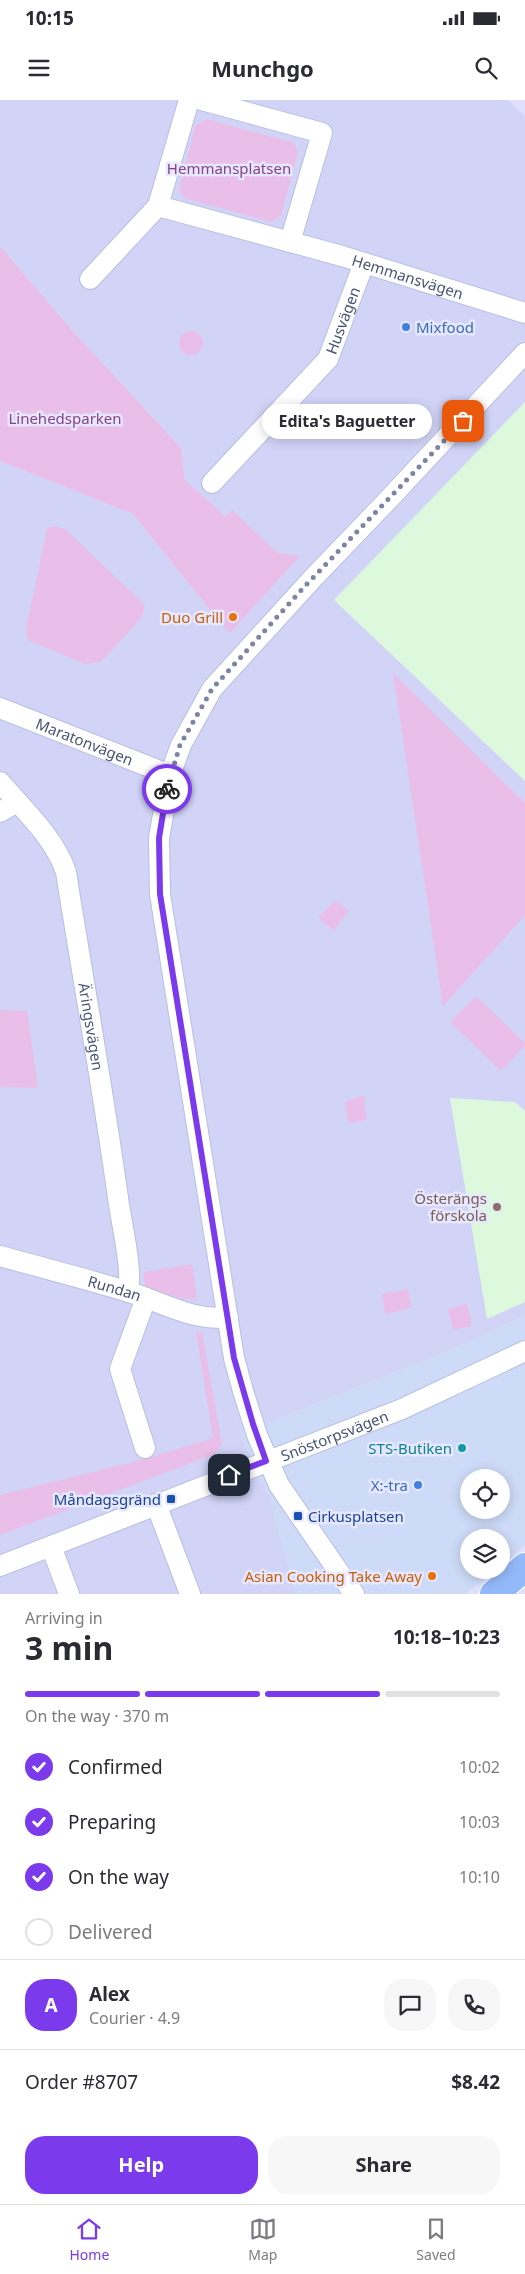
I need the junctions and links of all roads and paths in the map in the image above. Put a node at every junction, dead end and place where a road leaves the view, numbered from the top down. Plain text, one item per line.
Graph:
1 (189, 100) edge
2 (202, 100) edge
3 (158, 206) junction
4 (290, 242) junction
5 (364, 263) junction
6 (90, 279) dead end
7 (525, 313) edge
8 (525, 353) edge
9 (212, 483) dead end
10 (0, 708) edge
11 (170, 775) junction
12 (0, 782) edge
13 (18, 802) junction
14 (0, 812) edge
15 (0, 1256) edge
16 (137, 1295) junction
17 (228, 1317) junction
18 (525, 1351) edge
19 (145, 1448) dead end
20 (266, 1461) junction
21 (156, 1504) junction
22 (51, 1546) junction
23 (0, 1566) edge
24 (525, 1567) edge
25 (70, 1594) edge
26 (190, 1594) edge
27 (354, 1594) edge
28 (494, 1594) edge

1 - 3 street
2 - 4 street
3 - 4 street, Hemmansvägen
3 - 6 street
4 - 5 street, Hemmansvägen
5 - 7 street, Hemmansvägen
5 - 9 street, Husvägen
8 - 11 street
10 - 11 street, Maratonvägen
11 - 17 street
12 - 13 street, Äringsvägen
13 - 14 street
13 - 16 street, Äringsvägen
15 - 16 street, Rundan
16 - 17 street, Rundan
16 - 19 street, Äringsvägen
17 - 20 street
18 - 20 street, Snöstorpsvägen
20 - 21 street, Snöstorpsvägen
20 - 27 street
21 - 22 street, Snöstorpsvägen
21 - 26 street
22 - 23 street, Snöstorpsvägen
22 - 25 street
24 - 28 highway

